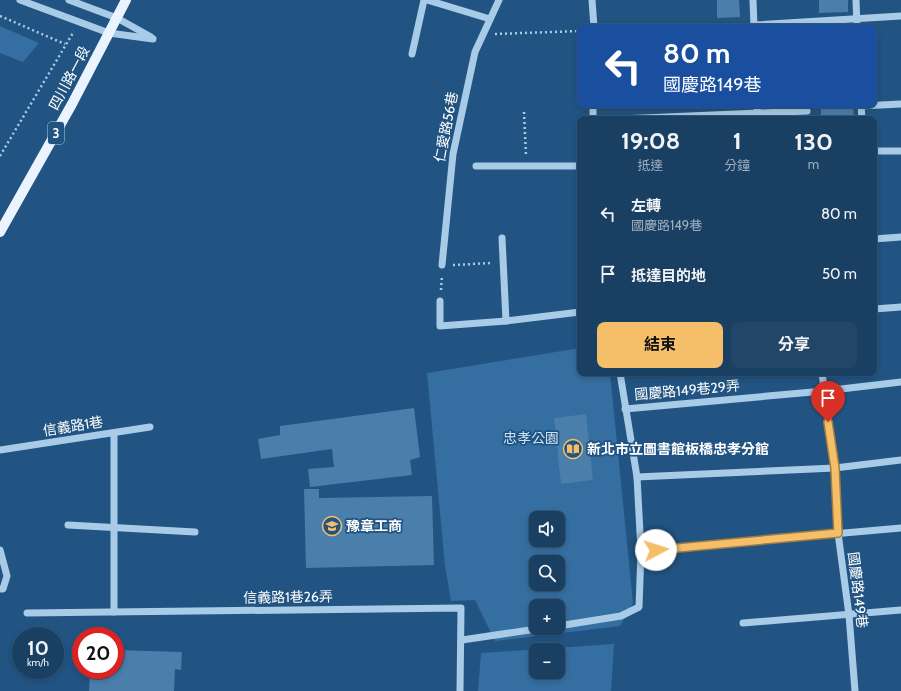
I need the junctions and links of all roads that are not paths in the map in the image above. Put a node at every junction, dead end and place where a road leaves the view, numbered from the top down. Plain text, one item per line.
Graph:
1 (20, 0) edge
2 (69, 0) edge
3 (126, 0) edge
4 (424, 0) edge
5 (427, 0) edge
6 (499, 0) edge
7 (592, 0) edge
8 (753, 0) edge
9 (856, 0) edge
10 (901, 16) edge
11 (117, 18) junction
12 (857, 18) junction
13 (490, 19) junction
14 (594, 24) edge
15 (754, 24) edge
16 (780, 24) edge
17 (857, 24) edge
18 (109, 33) junction
19 (412, 54) dead end
20 (901, 104) edge
21 (877, 105) edge
22 (807, 111) dead end
23 (758, 112) edge
24 (679, 116) edge
25 (877, 151) edge
26 (901, 151) edge
27 (476, 166) dead end
28 (577, 166) edge
29 (0, 232) edge
30 (901, 237) edge
31 (502, 238) dead end
32 (877, 239) edge
33 (442, 265) road end
34 (440, 301) road end
35 (901, 307) edge
36 (877, 309) edge
37 (577, 312) edge
38 (506, 321) junction
39 (620, 376) edge
40 (822, 376) edge
41 (901, 382) edge
42 (824, 391) junction
43 (625, 409) junction
44 (150, 427) dead end
45 (114, 432) junction
46 (0, 450) edge
47 (901, 460) edge
48 (835, 468) junction
49 (637, 477) junction
50 (68, 525) dead end
51 (114, 528) junction
52 (901, 528) edge
53 (195, 532) dead end
54 (838, 533) junction
55 (0, 550) edge
56 (641, 551) junction
57 (0, 590) edge
58 (901, 610) edge
59 (114, 612) junction
60 (27, 613) dead end
61 (849, 615) junction
62 (743, 623) dead end
63 (565, 625) edge
64 (529, 630) edge
65 (462, 640) junction
66 (460, 691) edge
67 (856, 691) edge

1 - 18 street
2 - 11 street
3 - 11 main road, 四川路一段 / 3
4 - 19 street
5 - 13 street
6 - 13 street, 仁愛路56巷
7 - 14 street
8 - 15 street
9 - 12 street
10 - 12 street
11 - 18 main road, 四川路一段 / 3
11 - 18 street
12 - 16 street
12 - 17 street
13 - 33 street, 仁愛路56巷
18 - 29 main road, 四川路一段 / 3
20 - 21 street
22 - 23 street
23 - 24 street
25 - 26 street
27 - 28 street
30 - 32 street
31 - 38 street
34 - 38 street
35 - 36 street
37 - 38 street
39 - 43 street
40 - 42 street, 國慶路149巷
41 - 42 street, 國慶路149巷29弄
42 - 43 street, 國慶路149巷29弄
42 - 48 street, 國慶路149巷
43 - 49 street
44 - 45 street, 信義路1巷
45 - 46 street, 信義路1巷
45 - 51 street
47 - 48 street
48 - 49 street
48 - 54 street, 國慶路149巷
49 - 56 street
50 - 51 street
51 - 53 street
51 - 59 street
52 - 54 street
54 - 56 street
54 - 61 street, 國慶路149巷
55 - 57 street
56 - 63 street
58 - 61 street
59 - 60 street, 信義路1巷26弄
59 - 65 street, 信義路1巷26弄
61 - 62 street
61 - 67 street, 國慶路149巷
64 - 65 street
65 - 66 street

